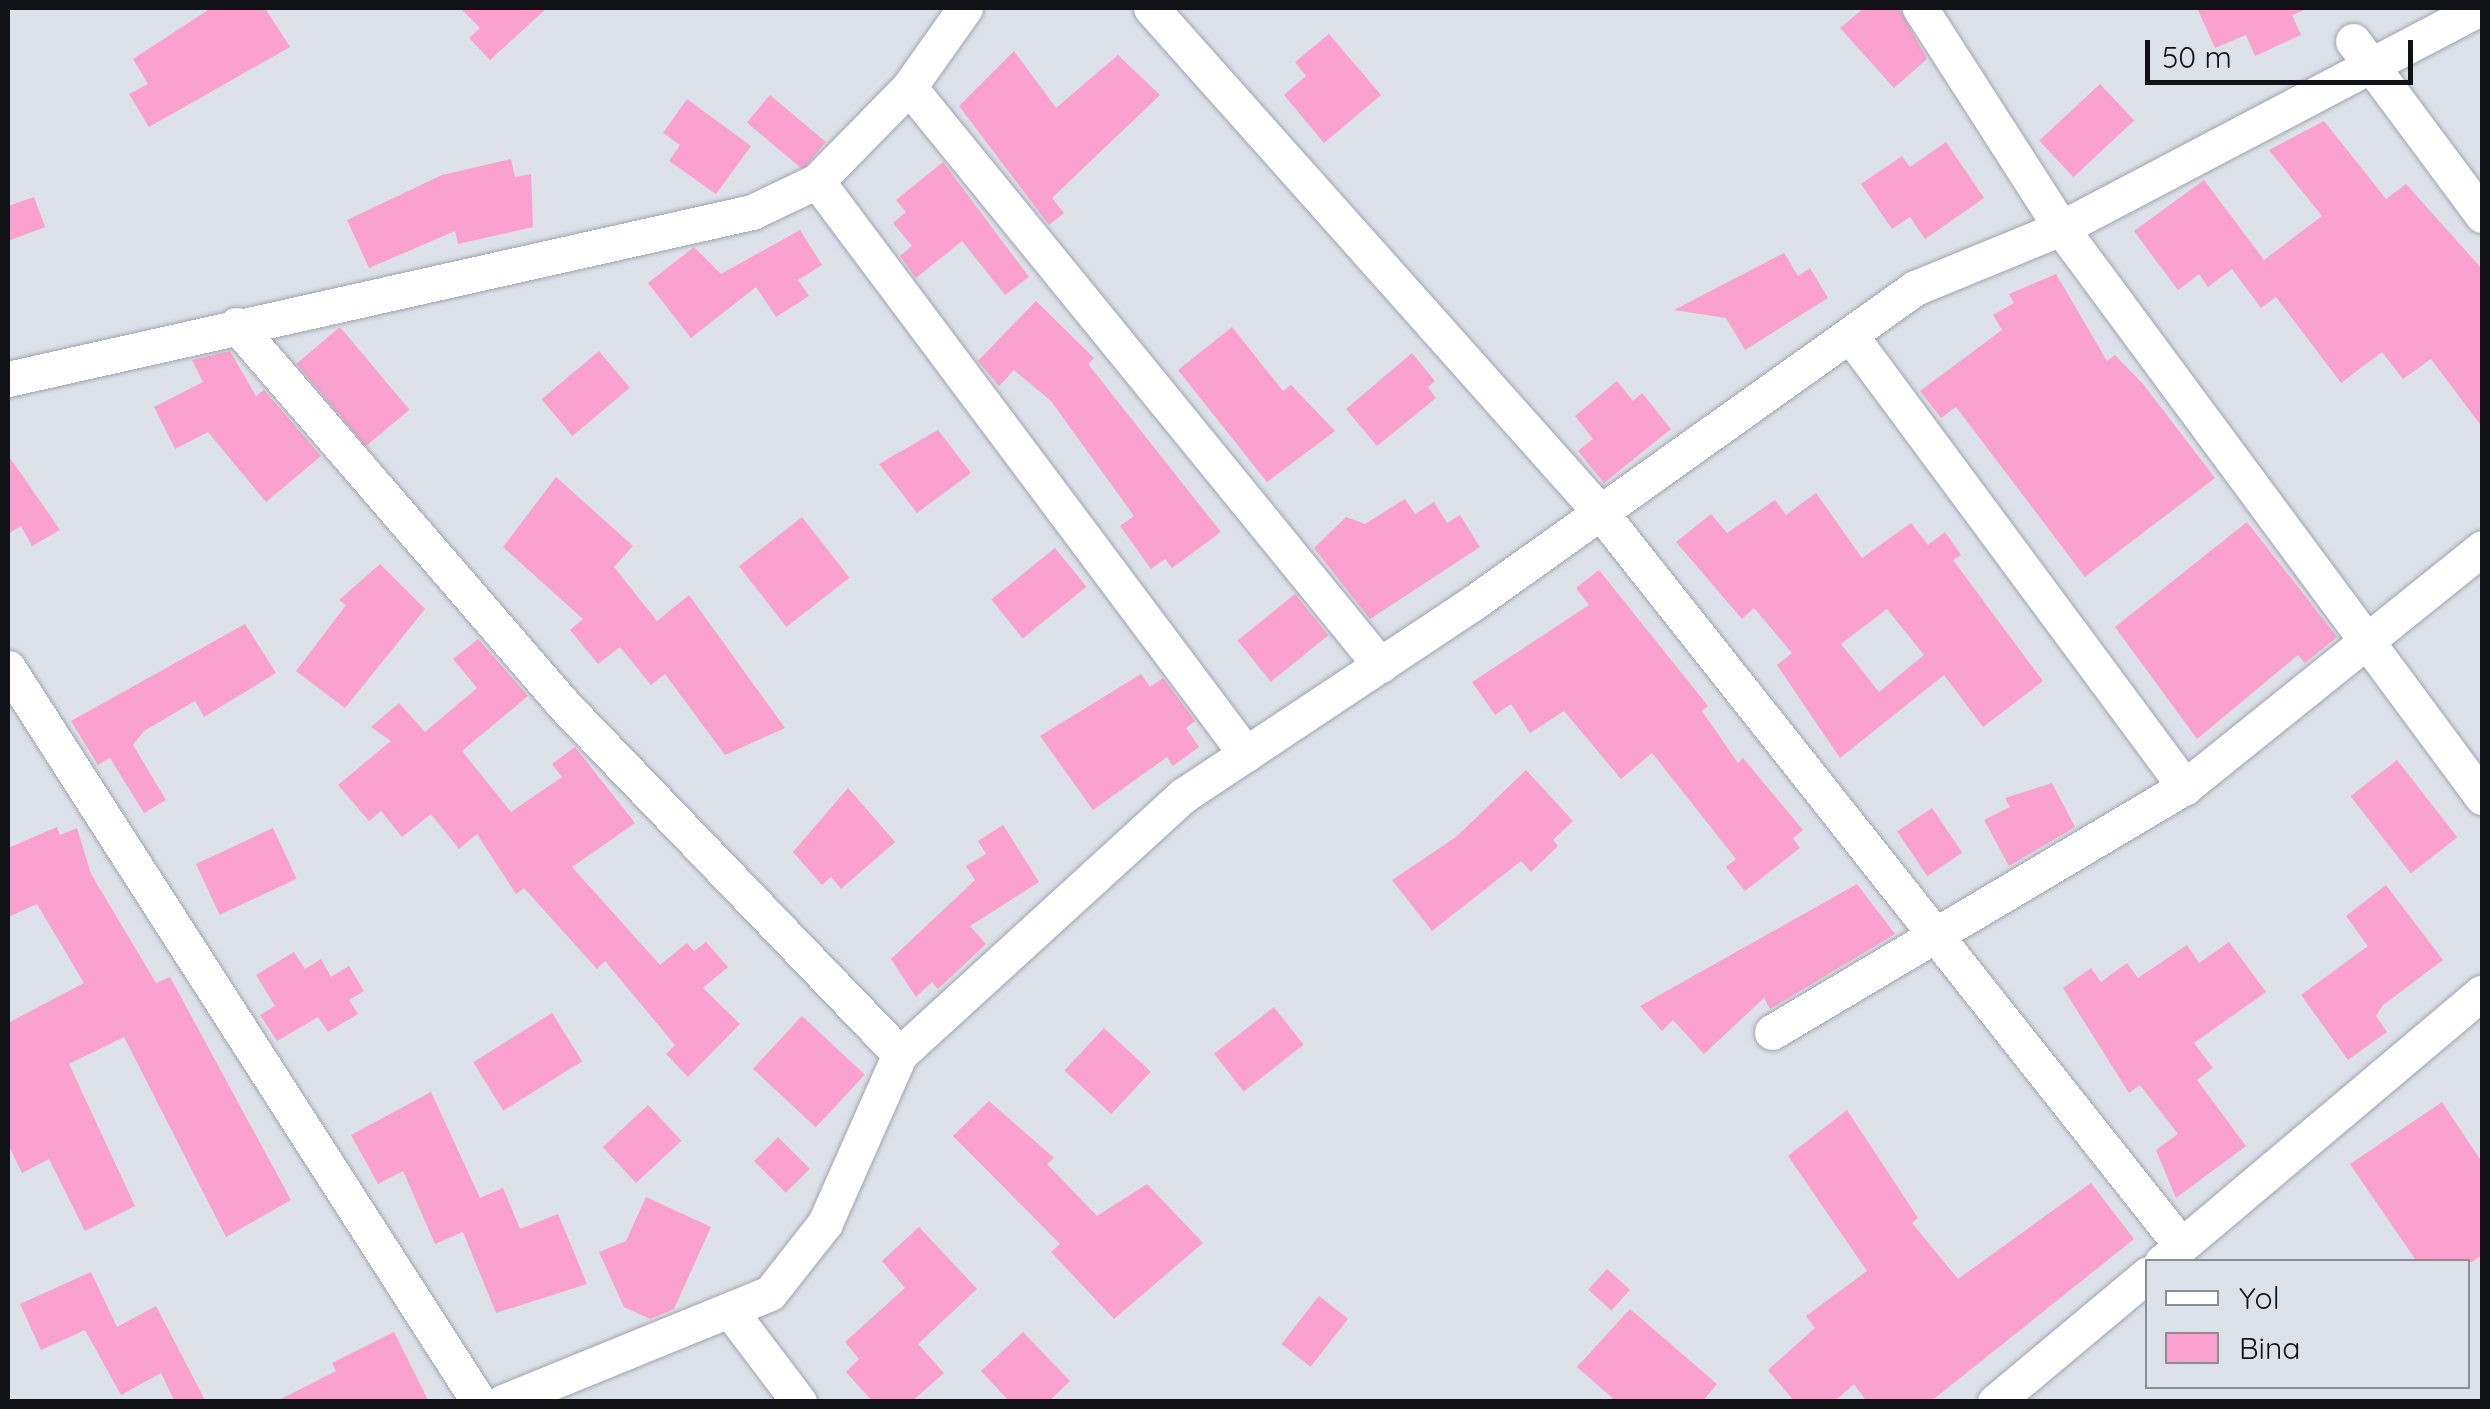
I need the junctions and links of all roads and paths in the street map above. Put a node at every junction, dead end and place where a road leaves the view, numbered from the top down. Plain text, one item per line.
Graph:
1 (965, 8) edge
2 (1151, 8) edge
3 (1920, 8) edge
4 (2480, 8) edge
5 (2363, 52) junction
6 (909, 87) junction
7 (818, 180) junction
8 (2482, 215) edge
9 (2061, 228) junction
10 (236, 325) junction
11 (1850, 335) junction
12 (8, 379) edge
13 (1601, 513) junction
14 (2482, 548) edge
15 (2362, 640) junction
16 (1380, 665) junction
17 (8, 668) edge
18 (1246, 754) junction
19 (2185, 786) junction
20 (2482, 797) edge
21 (1942, 938) junction
22 (2482, 993) edge
23 (1772, 1032) dead end
24 (900, 1054) junction
25 (2172, 1253) edge
26 (2145, 1277) edge
27 (732, 1312) junction
28 (479, 1402) edge
29 (503, 1402) edge
30 (798, 1402) edge
31 (1995, 1402) edge

1 - 6 street
2 - 13 street
3 - 9 street
4 - 5 street
5 - 8 street
5 - 9 street
6 - 7 street
6 - 16 street
7 - 10 street
7 - 18 street
9 - 11 street
9 - 15 street
10 - 12 street
10 - 24 street
11 - 13 street
11 - 19 street
13 - 16 street
13 - 21 street
14 - 15 street
15 - 19 street
15 - 20 street
16 - 18 street
17 - 28 street
18 - 24 street
19 - 21 street
21 - 23 street
21 - 25 street
22 - 25 street
24 - 27 street
26 - 31 street
27 - 29 street
27 - 30 street

